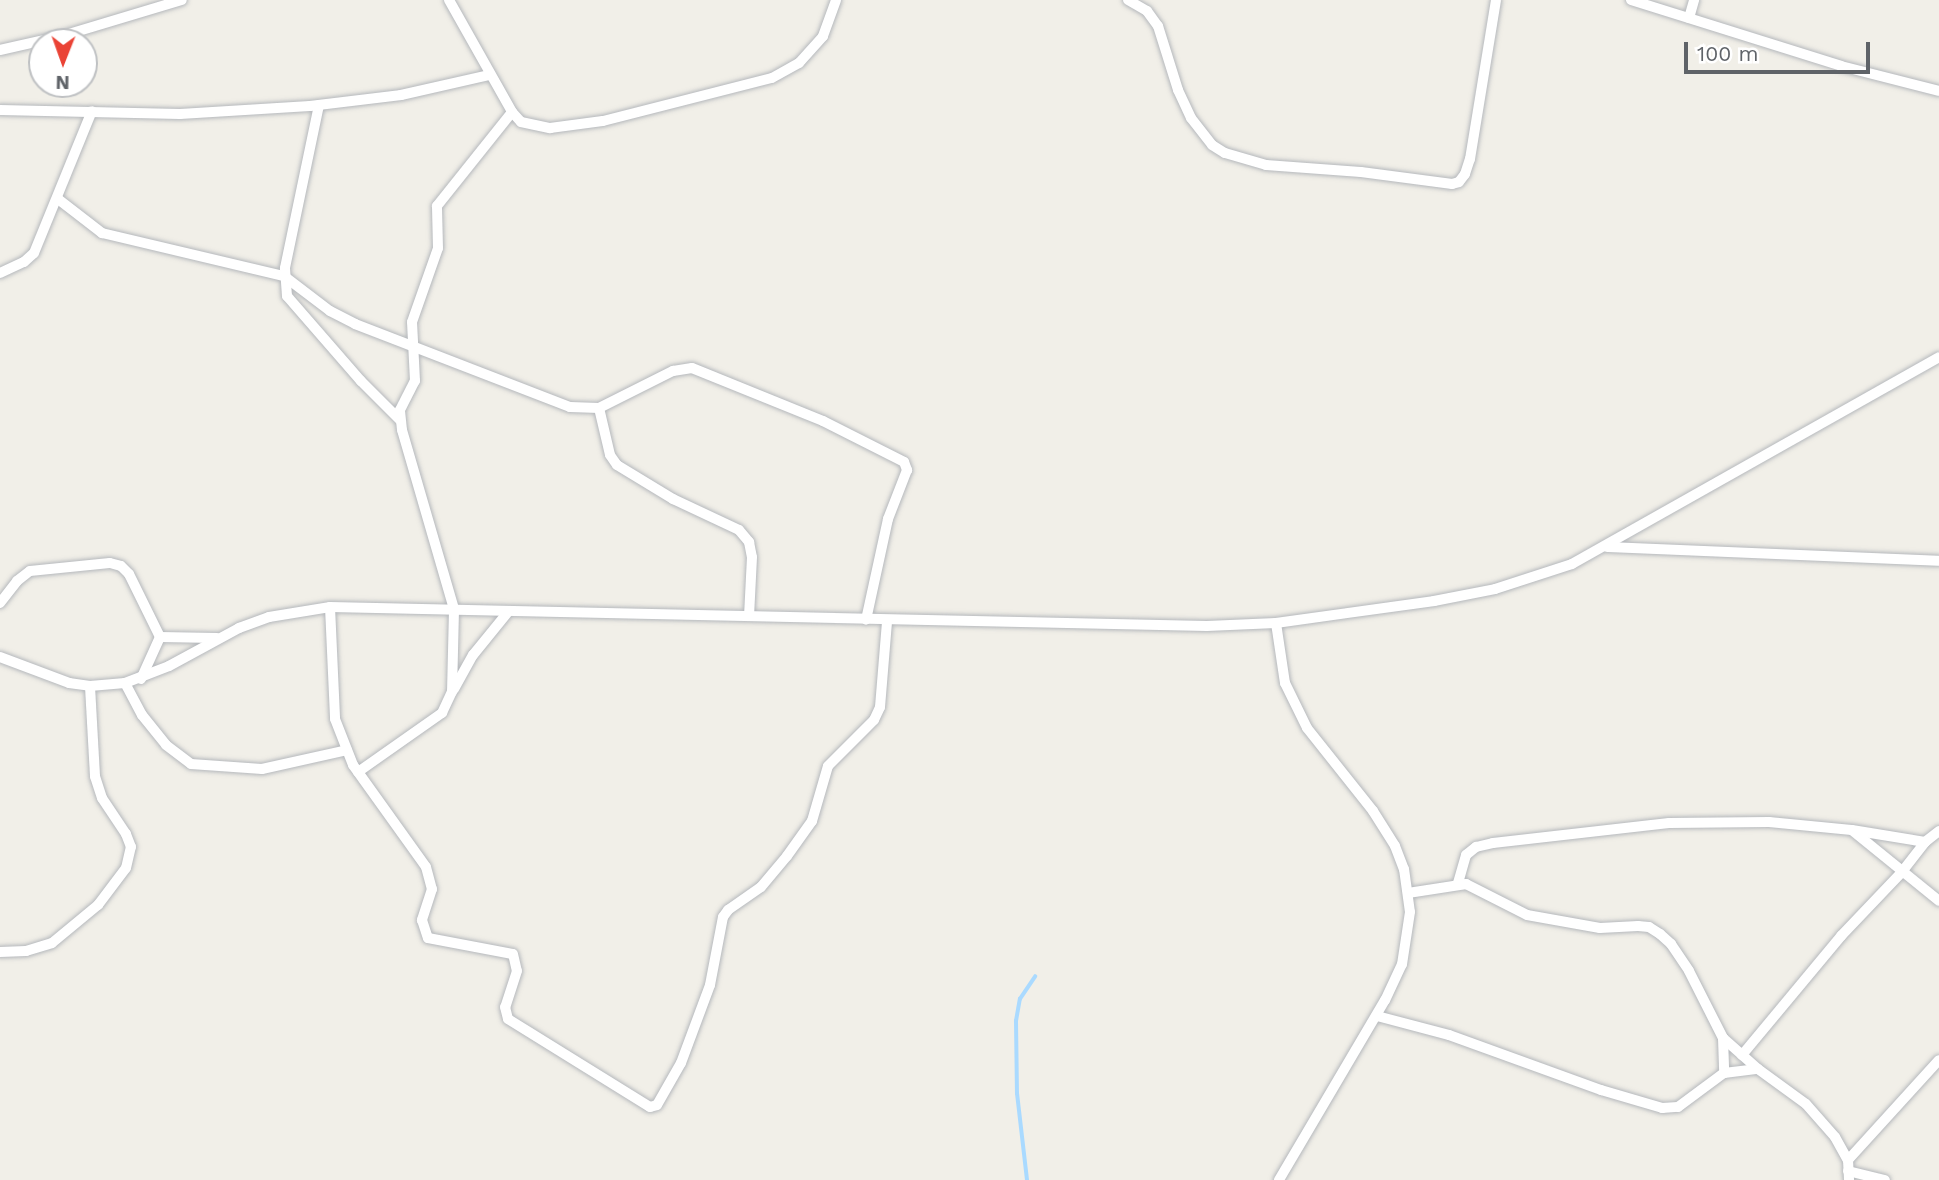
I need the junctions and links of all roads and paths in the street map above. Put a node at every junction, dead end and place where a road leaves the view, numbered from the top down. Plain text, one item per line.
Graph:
1 (182, 0) edge
2 (449, 0) edge
3 (836, 0) edge
4 (1128, 0) edge
5 (1496, 0) edge
6 (1631, 0) edge
7 (1694, 0) edge
8 (1689, 18) junction
9 (0, 50) edge
10 (491, 75) junction
11 (1939, 91) edge
12 (319, 105) junction
13 (0, 110) edge
14 (92, 111) junction
15 (512, 112) junction
16 (58, 199) junction
17 (0, 273) edge
18 (284, 276) junction
19 (412, 346) junction
20 (1939, 357) edge
21 (599, 408) junction
22 (400, 419) junction
23 (1606, 547) junction
24 (1939, 561) edge
25 (0, 603) edge
26 (330, 607) junction
27 (454, 610) junction
28 (508, 612) junction
29 (749, 616) junction
30 (866, 620) junction
31 (887, 621) junction
32 (1276, 623) junction
33 (160, 637) junction
34 (218, 638) junction
35 (0, 657) edge
36 (141, 679) junction
37 (125, 683) junction
38 (90, 686) junction
39 (452, 692) junction
40 (347, 750) junction
41 (358, 772) junction
42 (1852, 830) junction
43 (1939, 831) edge
44 (1925, 842) junction
45 (1901, 873) junction
46 (1458, 883) junction
47 (1408, 893) junction
48 (1939, 901) edge
49 (0, 952) edge
50 (1377, 1017) junction
51 (1723, 1038) junction
52 (1742, 1055) junction
53 (1939, 1060) edge
54 (1758, 1069) junction
55 (1724, 1073) junction
56 (1848, 1170) edge
57 (1279, 1180) edge
58 (1885, 1180) edge

1 - 9 street
2 - 10 street
3 - 15 street
4 - 5 street
6 - 8 street
7 - 8 street
8 - 11 street
10 - 12 street
10 - 15 street
12 - 14 street
12 - 18 street
13 - 14 street
14 - 16 street
15 - 19 street
16 - 17 street
16 - 18 street
18 - 19 street
18 - 22 street
19 - 21 street
19 - 22 street
20 - 23 street
21 - 29 street
21 - 30 street
22 - 27 street
23 - 24 street
23 - 32 street
25 - 33 street
26 - 27 street
26 - 34 street
26 - 40 street
27 - 28 street
27 - 39 street
28 - 29 street
28 - 39 street
29 - 30 street
30 - 31 street
31 - 32 street
31 - 41 street
32 - 47 street
33 - 34 street
33 - 36 street
34 - 36 street
35 - 38 street
36 - 37 street
37 - 38 street
37 - 40 street
38 - 49 street
39 - 41 street
40 - 41 street
42 - 44 street
42 - 45 street
42 - 46 street
43 - 44 street
44 - 45 street
45 - 48 street
45 - 52 street
46 - 47 street
46 - 51 street
47 - 50 street
50 - 55 street
50 - 57 street
51 - 52 street
51 - 55 street
52 - 54 street
53 - 56 street
54 - 55 street
54 - 56 street
56 - 58 street

